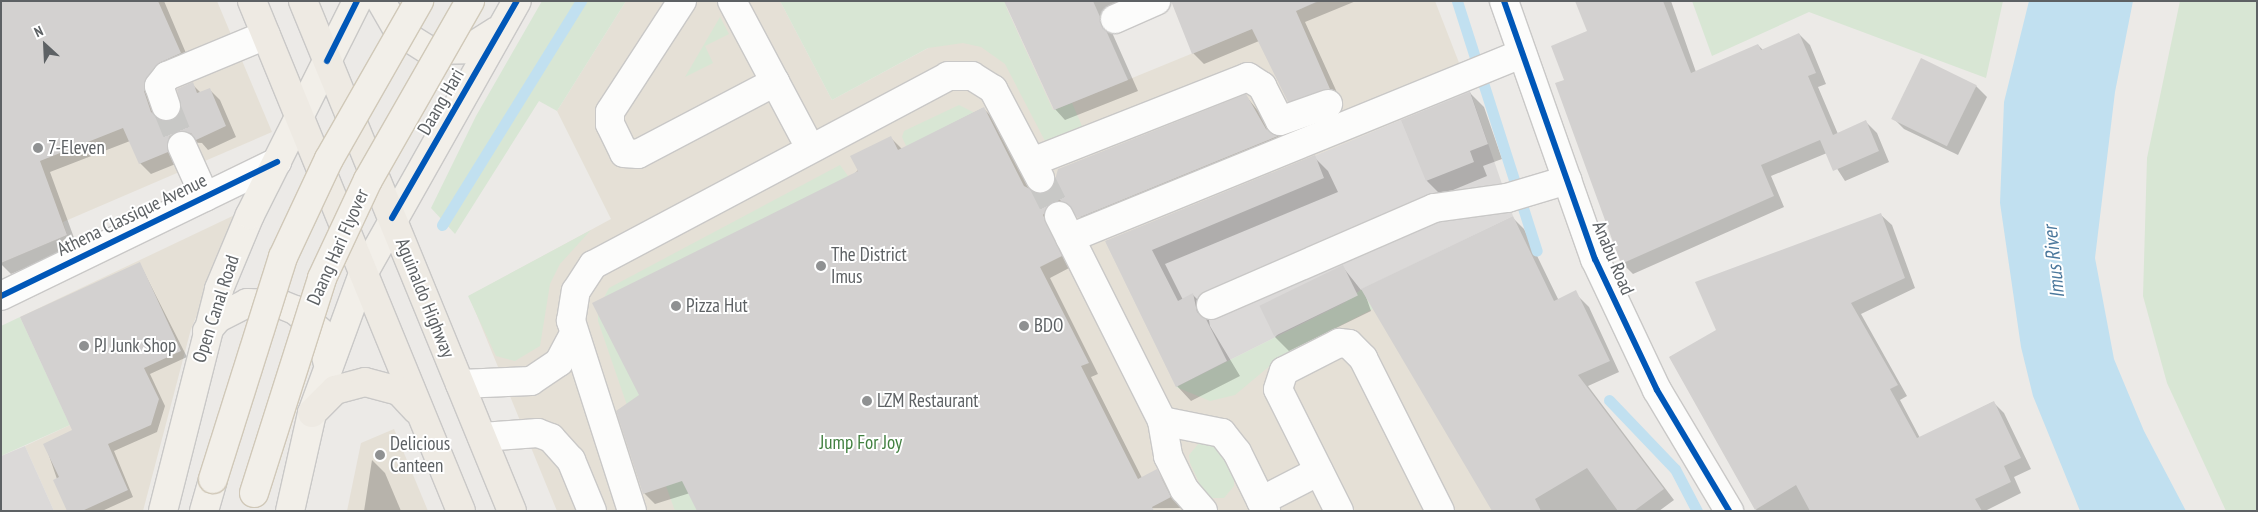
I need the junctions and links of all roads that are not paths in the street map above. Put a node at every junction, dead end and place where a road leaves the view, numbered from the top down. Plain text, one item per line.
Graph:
1 (252, 1) edge
2 (303, 1) edge
3 (357, 1) edge
4 (380, 1) edge
5 (419, 1) edge
6 (470, 1) edge
7 (517, 1) edge
8 (682, 1) edge
9 (732, 1) edge
10 (1156, 1) edge
11 (1504, 1) edge
12 (1115, 19) dead end
13 (501, 27) junction
14 (266, 35) junction
15 (1520, 54) junction
16 (327, 61) junction
17 (775, 82) junction
18 (1328, 104) dead end
19 (166, 106) tunnel mouth
20 (299, 118) junction
21 (182, 146) tunnel mouth
22 (810, 148) junction
23 (277, 162) junction
24 (1567, 180) junction
25 (205, 197) junction
26 (392, 218) junction
27 (363, 274) junction
28 (1, 296) edge
29 (1211, 305) dead end
30 (207, 331) junction
31 (573, 336) junction
32 (328, 363) junction
33 (460, 384) junction
34 (312, 413) junction
35 (422, 417) junction
36 (1162, 421) junction
37 (482, 438) junction
38 (1319, 471) junction
39 (1263, 506) edge
40 (163, 511) edge
41 (204, 511) edge
42 (249, 511) edge
43 (290, 511) edge
44 (461, 511) edge
45 (512, 511) edge
46 (592, 511) edge
47 (632, 511) edge
48 (1203, 511) edge
49 (1338, 511) edge
50 (1440, 511) edge
51 (1729, 511) edge

1 - 14 highway
2 - 16 highway, Aguinaldo Highway
3 - 16 main road
4 - 13 main road
5 - 41 main road, bridge
6 - 42 main road, Daang Hari Flyover, bridge
7 - 13 main road, Daang Hari
8 - 17 street
9 - 17 street
10 - 12 street
11 - 15 street, Anabu Road
13 - 26 main road, Daang Hari
14 - 19 street
14 - 20 highway
15 - 24 street, Anabu Road
15 - 36 street
16 - 20 main road
16 - 26 highway, Aguinaldo Highway
17 - 22 street
18 - 22 street
20 - 23 main road, Open Canal Road
20 - 27 highway
21 - 25 street
22 - 31 street
23 - 25 street, Athena Classique Avenue
23 - 30 main road, Open Canal Road
24 - 29 street
24 - 51 street, Anabu Road
25 - 28 street, Athena Classique Avenue
26 - 27 main road, Daang Hari
26 - 33 highway, Aguinaldo Highway
27 - 32 main road
27 - 35 highway
30 - 32 main road
30 - 40 main road, Open Canal Road
31 - 33 street
31 - 47 street
32 - 34 main road
33 - 37 highway, Aguinaldo Highway
34 - 35 highway
34 - 43 main road
35 - 44 highway
36 - 39 street
36 - 48 street
37 - 45 highway, Aguinaldo Highway
37 - 46 street
38 - 39 street
38 - 49 street
38 - 50 street

